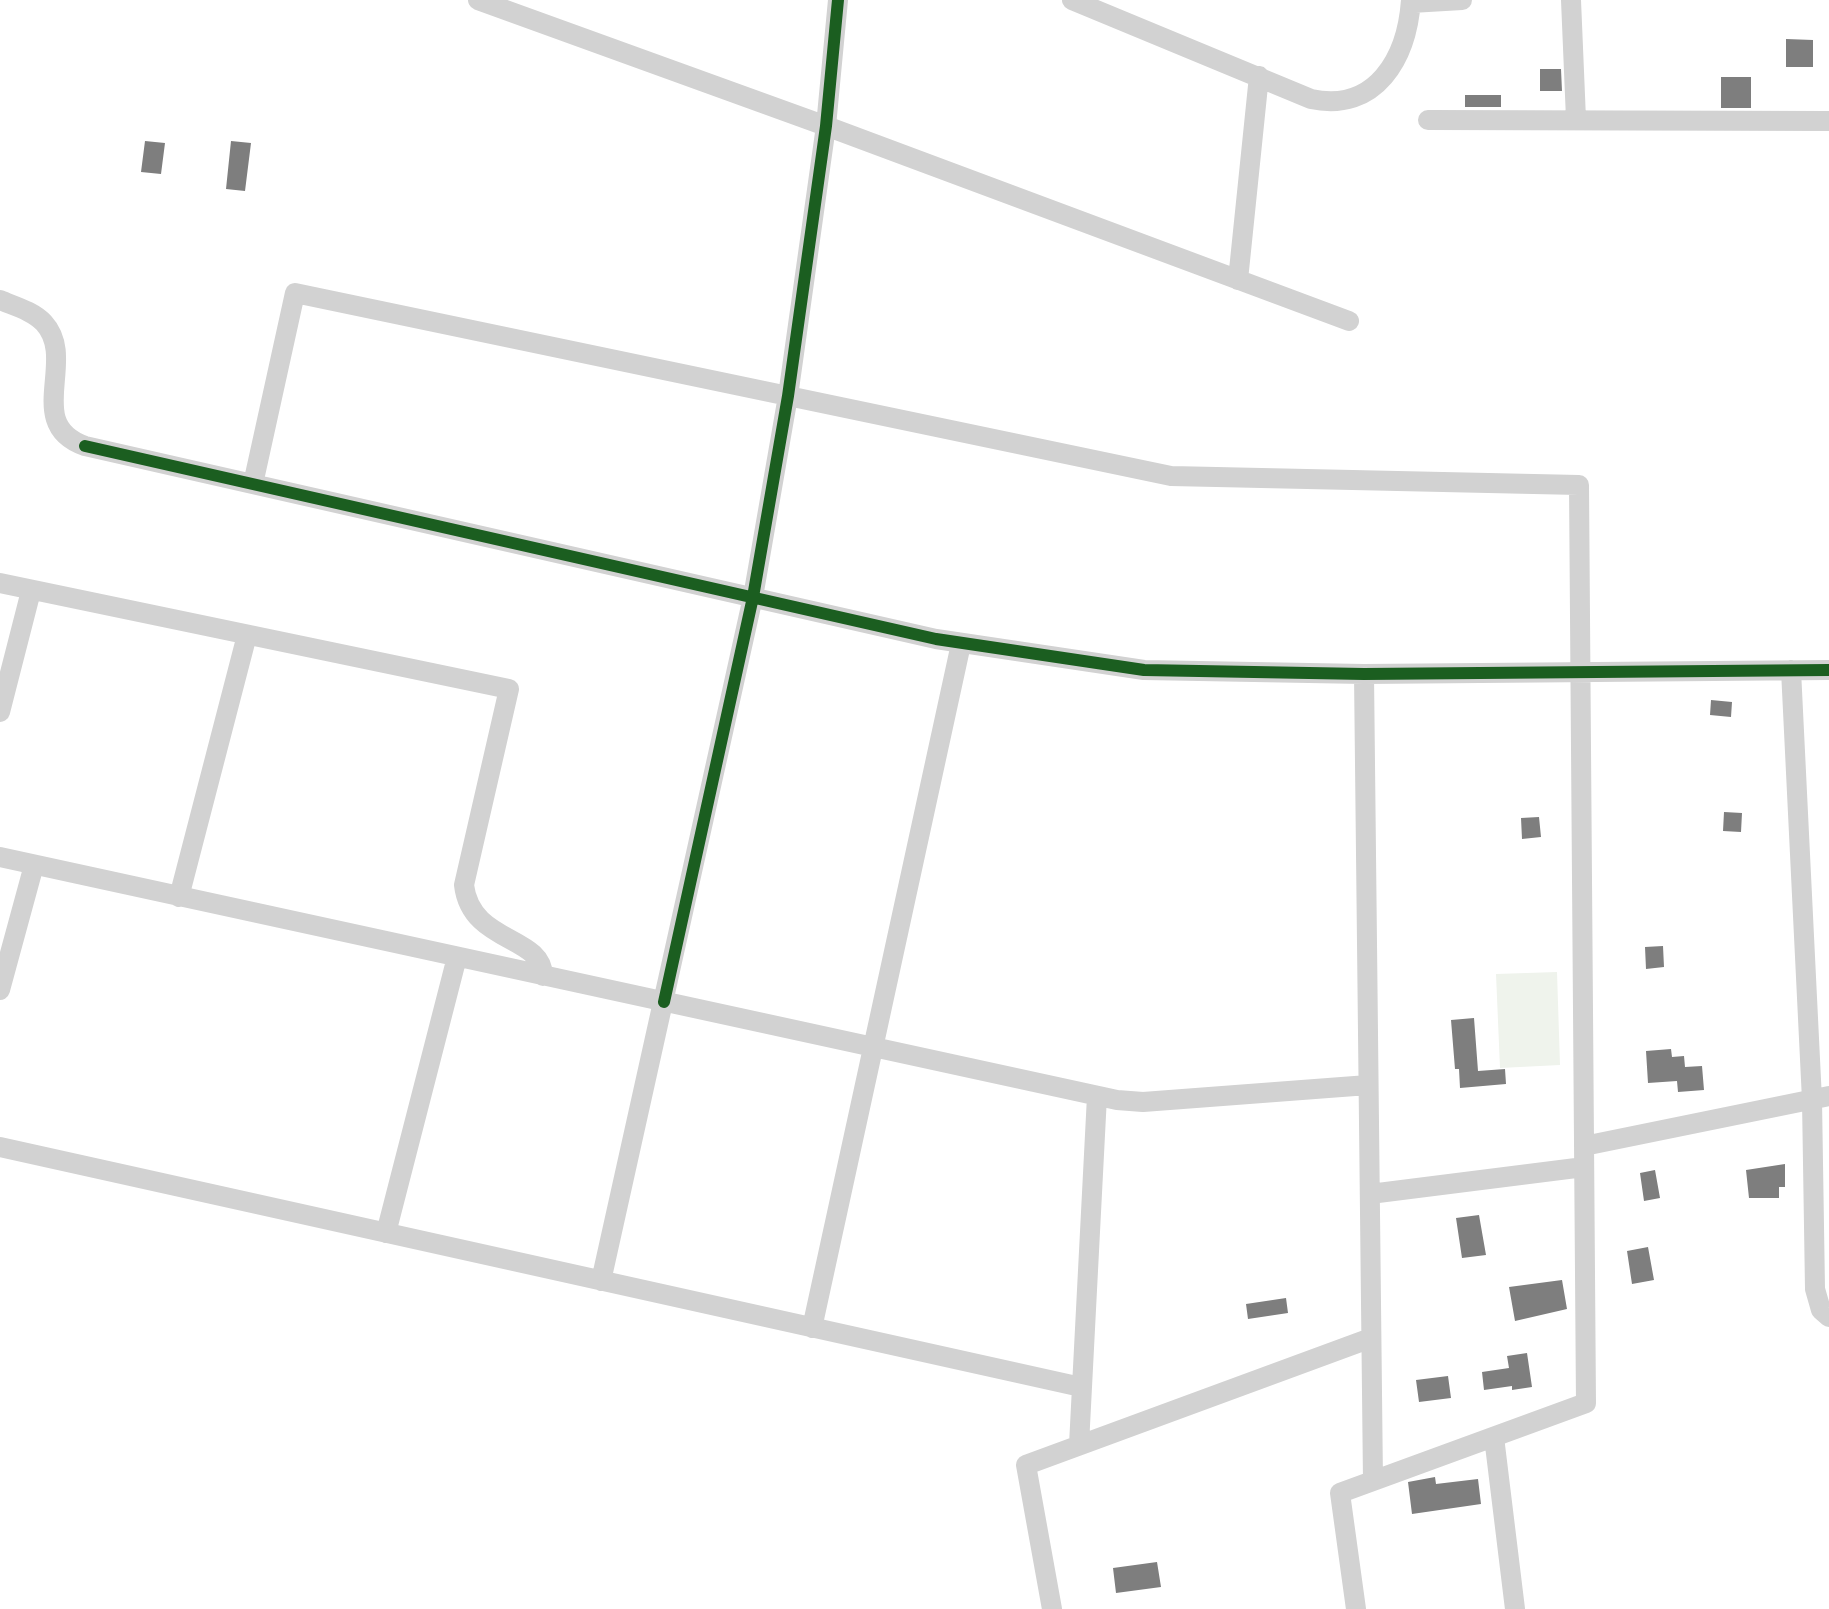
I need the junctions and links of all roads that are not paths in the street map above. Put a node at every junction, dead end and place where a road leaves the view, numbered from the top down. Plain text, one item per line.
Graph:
1 (478, 0) edge
2 (838, 0) edge
3 (1072, 0) edge
4 (1462, 0) edge
5 (1571, 0) edge
6 (1411, 1) edge
7 (1259, 76) junction
8 (1576, 119) junction
9 (1428, 120) dead end
10 (1829, 121) edge
11 (826, 126) junction
12 (1238, 280) junction
13 (0, 300) edge
14 (1349, 321) dead end
15 (788, 396) junction
16 (253, 484) junction
17 (0, 583) edge
18 (31, 591) junction
19 (753, 597) junction
20 (247, 635) junction
21 (961, 644) junction
22 (1581, 670) junction
23 (1791, 670) junction
24 (1829, 670) edge
25 (1364, 674) junction
26 (0, 712) edge
27 (0, 857) edge
28 (34, 865) junction
29 (179, 897) junction
30 (457, 957) junction
31 (543, 976) junction
32 (0, 990) edge
33 (664, 1002) junction
34 (873, 1048) junction
35 (1368, 1085) junction
36 (1097, 1096) junction
37 (1820, 1098) edge
38 (1584, 1146) junction
39 (0, 1147) edge
40 (1584, 1167) junction
41 (1370, 1194) junction
42 (386, 1233) junction
43 (601, 1281) junction
44 (1829, 1317) edge
45 (812, 1328) junction
46 (1371, 1338) junction
47 (1081, 1387) junction
48 (1494, 1437) junction
49 (1079, 1445) junction
50 (1373, 1481) junction
51 (1052, 1609) edge
52 (1356, 1609) edge
53 (1515, 1609) edge

1 - 11 street
2 - 11 street
3 - 7 street
4 - 6 street
5 - 8 street
6 - 7 street
7 - 12 street
8 - 9 street
8 - 10 street
11 - 12 street
11 - 15 street
12 - 14 street
13 - 16 street
15 - 16 street
15 - 19 street
15 - 22 street
16 - 19 street
17 - 18 street
18 - 20 street
18 - 26 street
19 - 21 street
19 - 33 street
20 - 29 street
20 - 31 street
21 - 25 street
21 - 34 street
22 - 23 street
22 - 25 street
22 - 38 street
23 - 24 street
23 - 37 street
25 - 35 street
27 - 28 street
28 - 29 street
28 - 32 street
29 - 30 street
30 - 31 street
30 - 42 street
31 - 33 street
33 - 34 street
33 - 43 street
34 - 36 street
34 - 45 street
35 - 36 street
35 - 41 street
36 - 47 street
37 - 38 street
37 - 44 street
38 - 40 street
39 - 42 street
40 - 41 street
40 - 48 street
41 - 46 street
42 - 43 street
43 - 45 street
45 - 47 street
46 - 49 street
46 - 50 street
47 - 49 street
48 - 50 street
48 - 53 street
49 - 51 street
50 - 52 street

